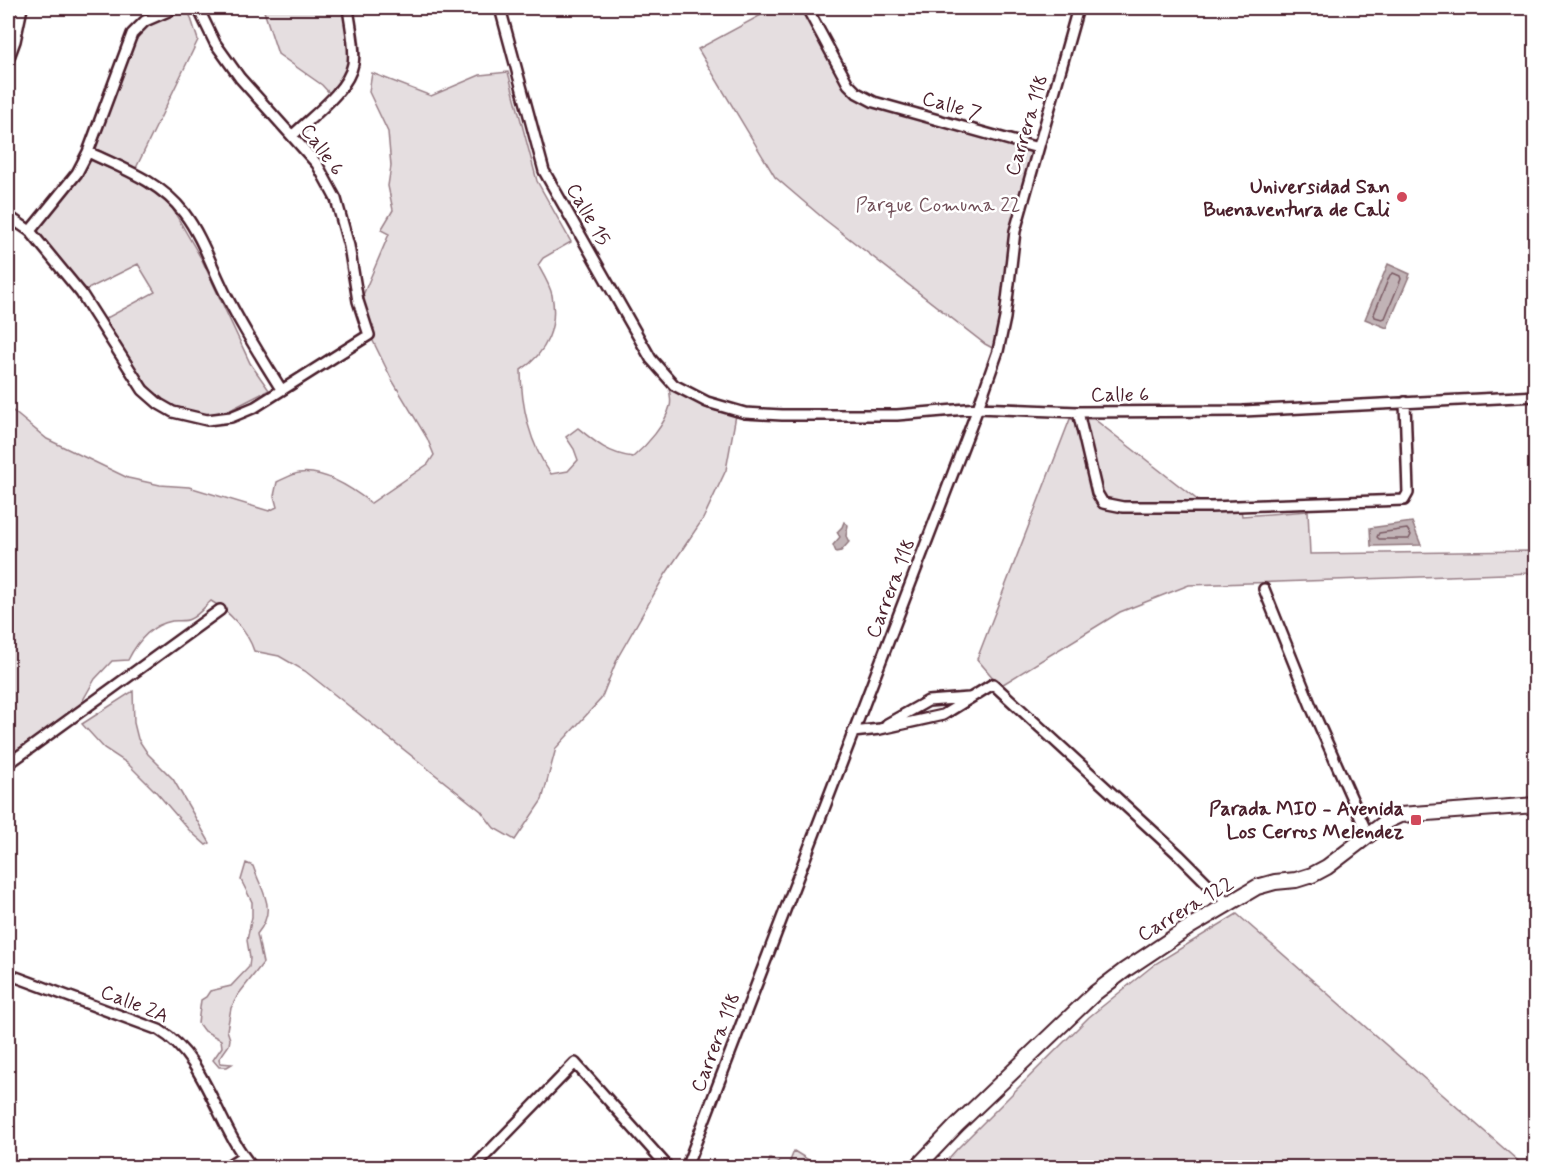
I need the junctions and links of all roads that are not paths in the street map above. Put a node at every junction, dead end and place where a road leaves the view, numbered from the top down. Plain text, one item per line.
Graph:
1 (22, 8) edge
2 (175, 8) edge
3 (198, 8) edge
4 (348, 8) edge
5 (500, 8) edge
6 (807, 8) edge
7 (1078, 8) edge
8 (8, 60) edge
9 (292, 136) junction
10 (1038, 148) junction
11 (88, 152) junction
12 (8, 216) edge
13 (30, 231) junction
14 (281, 389) junction
15 (1536, 396) edge
16 (707, 402) joint
17 (1405, 402) junction
18 (978, 408) junction
19 (1078, 412) junction
20 (1264, 589) dead end
21 (220, 610) dead end
22 (972, 699) junction
23 (880, 729) junction
24 (854, 732) junction
25 (8, 764) edge
26 (1536, 805) edge
27 (1368, 835) junction
28 (1228, 904) junction
29 (8, 974) edge
30 (243, 1156) junction
31 (229, 1165) dead end
32 (253, 1167) edge
33 (473, 1167) edge
34 (669, 1167) edge
35 (686, 1167) edge
36 (916, 1167) edge

1 - 8 street
2 - 11 street
3 - 9 street, Calle 6
4 - 9 street
5 - 16 street, Calle 15
6 - 10 street, Calle 7
7 - 10 street, Carrera 118
9 - 14 street, Calle 6
10 - 18 street, Carrera 118
11 - 13 street
11 - 14 street
12 - 13 street
13 - 14 street
15 - 17 street, Calle 6
16 - 18 street, Calle 6
17 - 19 street, Calle 6
17 - 19 street
18 - 19 street, Calle 6
18 - 24 street, Carrera 118
20 - 27 street
21 - 25 street
22 - 23 street
22 - 23 street
22 - 28 street
23 - 24 street
24 - 35 street, Carrera 118
26 - 27 street, Carrera 122
27 - 28 street, Carrera 122
28 - 36 street, Carrera 122
29 - 30 street, Calle 2A
30 - 31 street
30 - 32 street, Calle 2A
33 - 34 street

